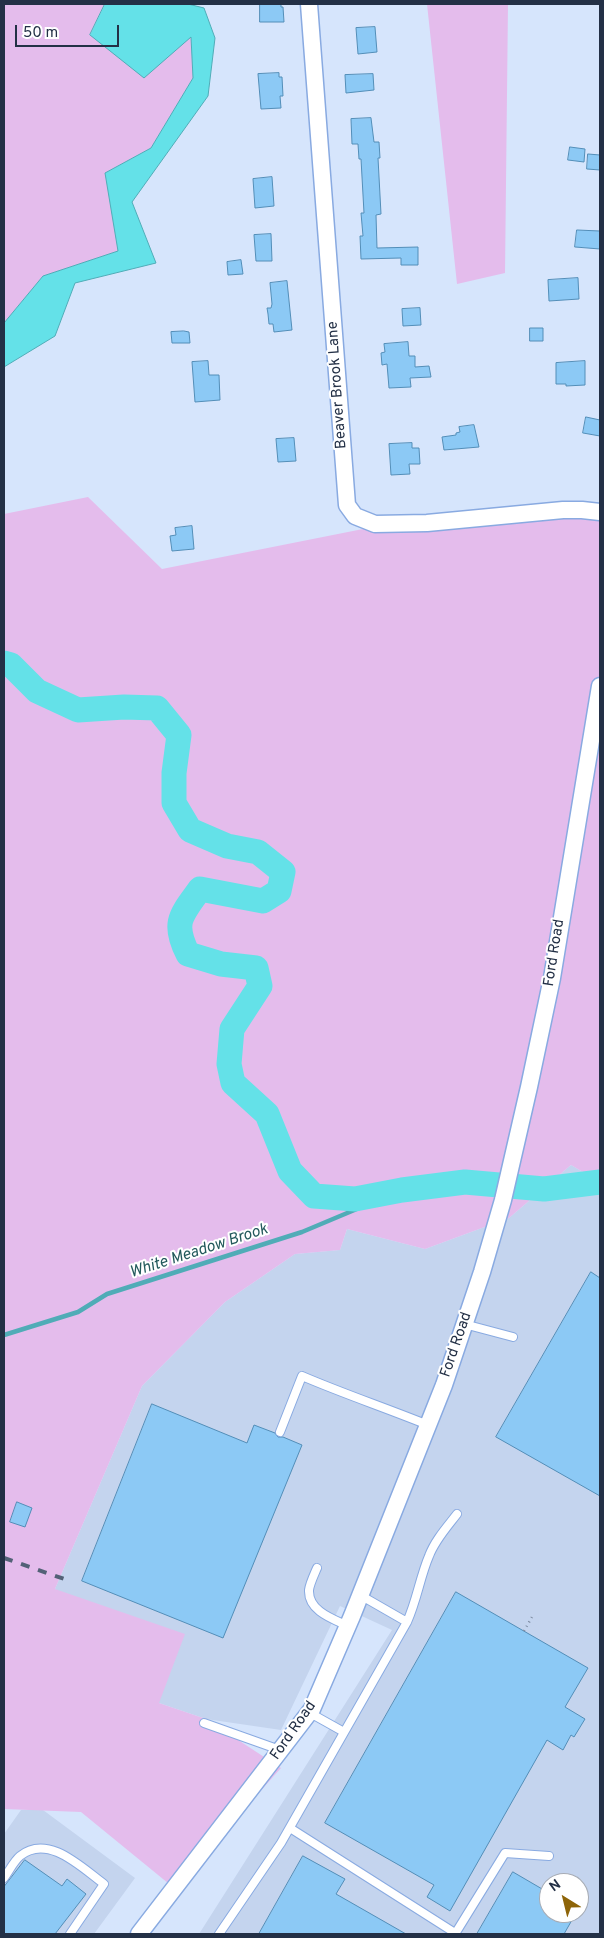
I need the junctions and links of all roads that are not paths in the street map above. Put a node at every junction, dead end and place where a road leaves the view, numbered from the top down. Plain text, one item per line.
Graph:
1 (309, 4) edge
2 (600, 512) edge
3 (600, 686) edge
4 (464, 1324) junction
5 (512, 1336) dead end
6 (428, 1425) junction
7 (280, 1432) dead end
8 (457, 1514) dead end
9 (317, 1568) dead end
10 (360, 1594) junction
11 (407, 1622) junction
12 (348, 1626) junction
13 (310, 1713) junction
14 (204, 1723) dead end
15 (344, 1732) junction
16 (281, 1751) junction
17 (290, 1828) junction
18 (550, 1856) dead end
19 (4, 1878) edge
20 (70, 1934) edge
21 (139, 1934) edge
22 (219, 1934) edge
23 (455, 1934) edge

1 - 2 street, Beaver Brook Lane
3 - 4 street, Ford Road
4 - 5 lane
4 - 6 street, Ford Road
6 - 7 lane
6 - 10 street, Ford Road
8 - 11 lane
9 - 12 lane
10 - 11 lane
10 - 12 street, Ford Road
11 - 15 lane
12 - 13 street, Ford Road
13 - 15 lane
13 - 16 street, Ford Road
14 - 16 lane
15 - 17 lane
16 - 21 street, Ford Road
17 - 22 lane
17 - 23 lane
18 - 23 lane
19 - 20 lane

